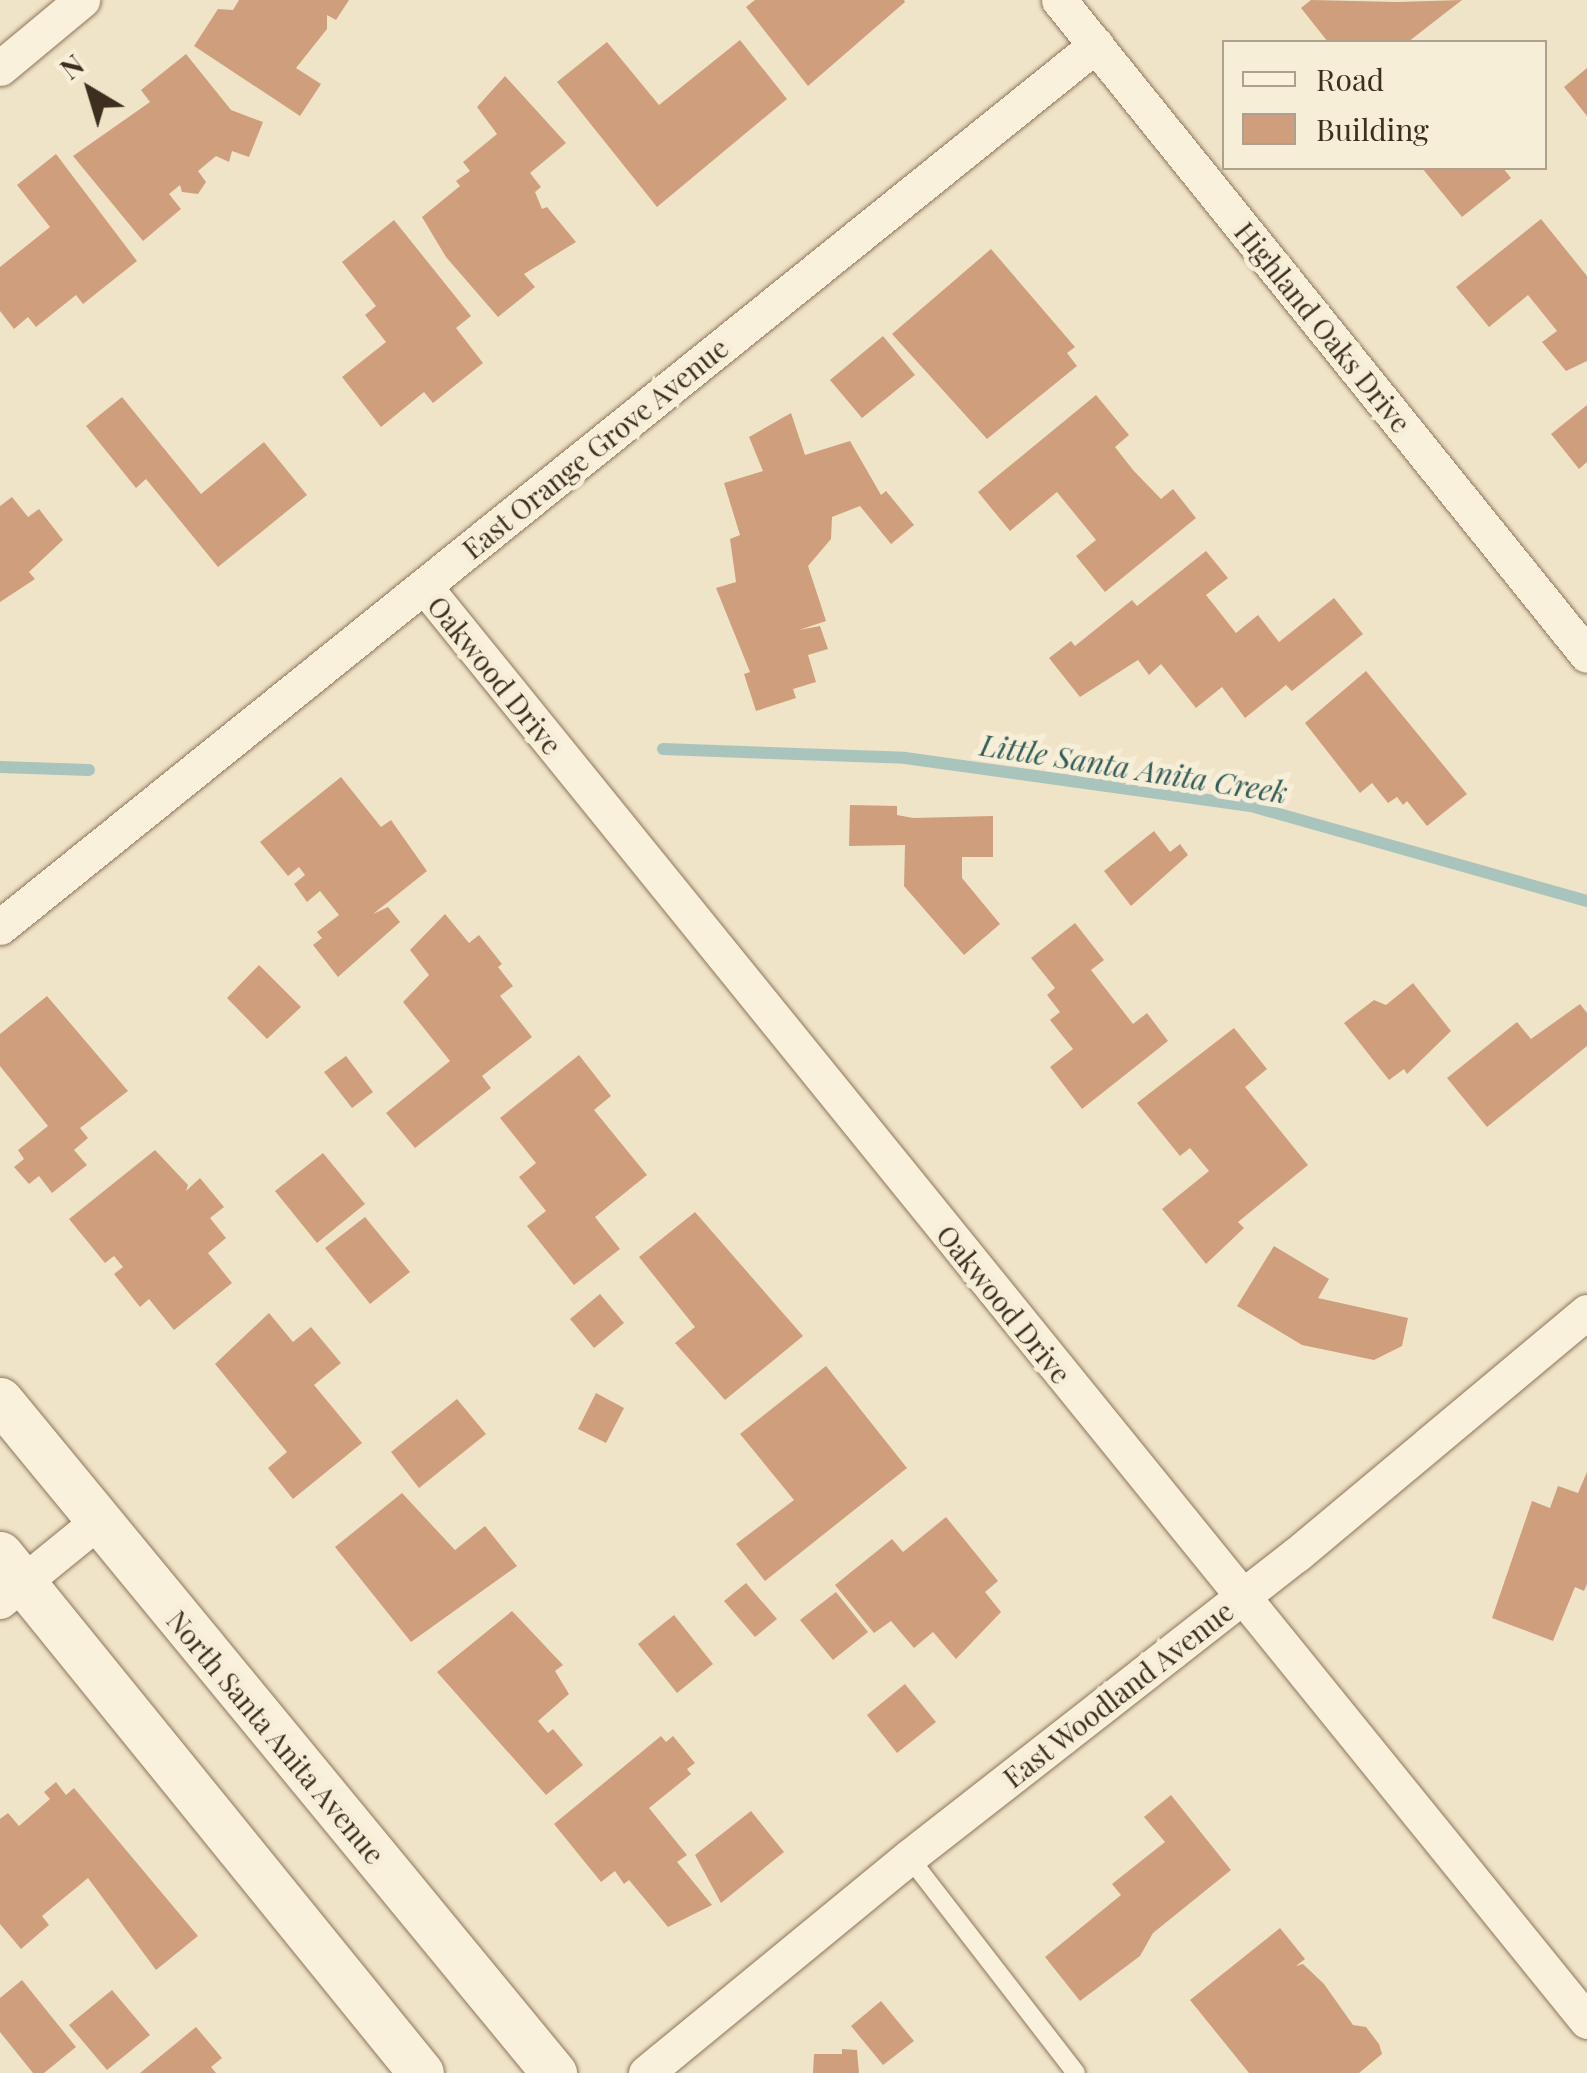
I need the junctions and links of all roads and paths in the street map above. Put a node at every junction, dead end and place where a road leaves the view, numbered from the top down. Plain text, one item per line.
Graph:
1 (82, 0) edge
2 (1059, 0) edge
3 (1096, 44) junction
4 (0, 68) edge
5 (424, 586) junction
6 (1587, 655) edge
7 (0, 927) edge
8 (1587, 1312) edge
9 (0, 1400) edge
10 (98, 1522) junction
11 (7, 1579) edge
12 (1243, 1596) junction
13 (909, 1857) junction
14 (1587, 2021) edge
15 (422, 2073) edge
16 (554, 2073) edge
17 (646, 2073) edge
18 (1076, 2073) edge

1 - 4 street
2 - 3 street, Highland Oaks Drive
3 - 5 street, East Orange Grove Avenue
3 - 6 street, Highland Oaks Drive
5 - 7 street, East Orange Grove Avenue
5 - 12 street, Oakwood Drive
8 - 12 street, East Woodland Avenue
9 - 10 street, North Santa Anita Avenue
10 - 11 street
10 - 16 street, North Santa Anita Avenue
11 - 15 street
12 - 13 street, East Woodland Avenue
12 - 14 street, Oakwood Drive
13 - 17 street, East Woodland Avenue
13 - 18 lane

